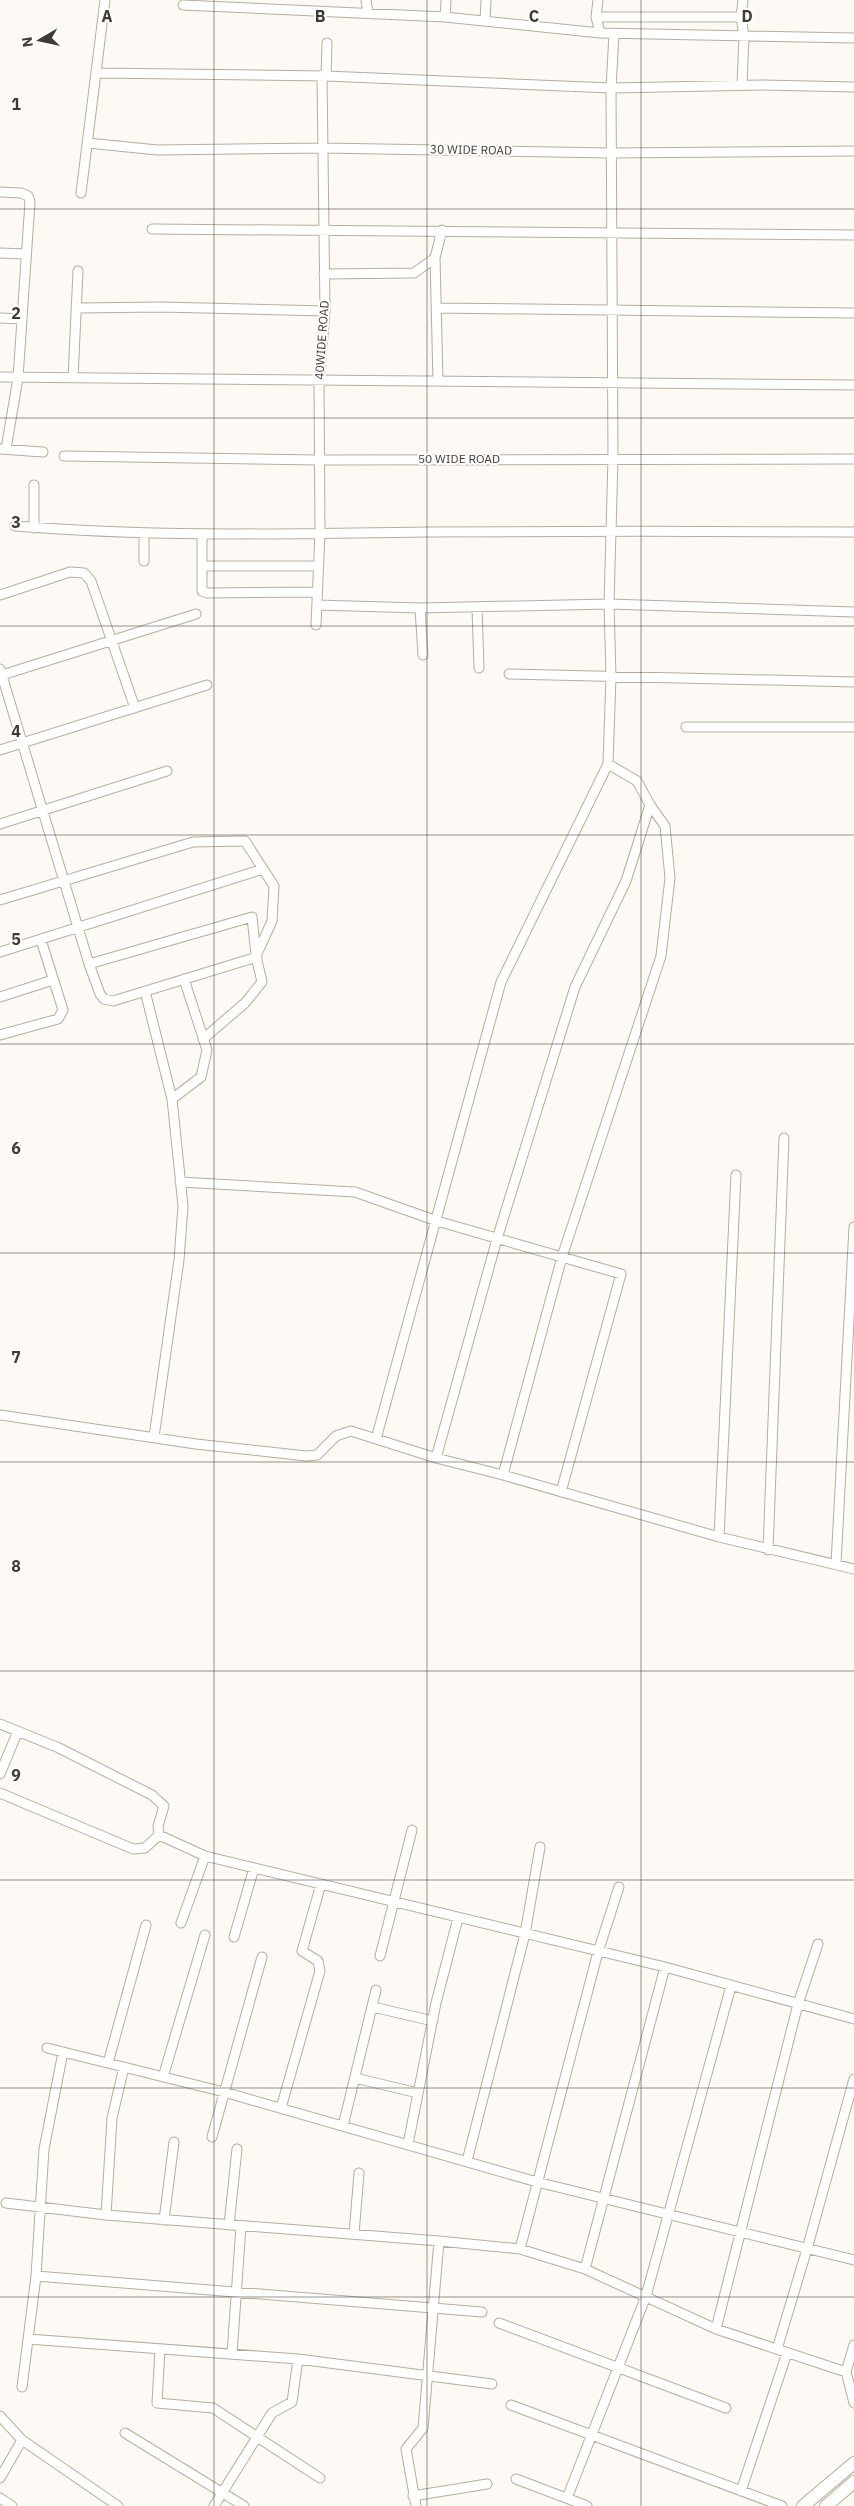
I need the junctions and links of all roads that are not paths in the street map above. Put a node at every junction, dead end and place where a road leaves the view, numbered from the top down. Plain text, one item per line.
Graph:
1 (105, 0) edge
2 (366, 0) edge
3 (446, 0) edge
4 (486, 0) edge
5 (598, 0) edge
6 (743, 0) edge
7 (183, 5) dead end
8 (368, 13) junction
9 (445, 17) junction
10 (596, 17) junction
11 (741, 17) junction
12 (485, 20) junction
13 (600, 33) junction
14 (614, 34) junction
15 (744, 36) junction
16 (854, 38) edge
17 (327, 43) dead end
18 (97, 73) junction
19 (324, 76) junction
20 (742, 85) junction
21 (854, 87) edge
22 (611, 88) junction
23 (88, 143) junction
24 (323, 148) junction
25 (854, 152) edge
26 (612, 153) junction
27 (0, 192) edge
28 (81, 193) dead end
29 (152, 229) dead end
30 (324, 230) junction
31 (442, 230) junction
32 (612, 233) junction
33 (854, 235) edge
34 (0, 253) edge
35 (26, 254) junction
36 (435, 258) junction
37 (78, 271) dead end
38 (324, 274) junction
39 (76, 308) junction
40 (437, 308) junction
41 (612, 310) junction
42 (324, 311) junction
43 (854, 313) edge
44 (0, 318) edge
45 (22, 319) junction
46 (0, 377) edge
47 (18, 378) junction
48 (73, 378) junction
49 (438, 381) junction
50 (319, 382) junction
51 (612, 383) junction
52 (854, 385) edge
53 (3, 449) edge
54 (42, 452) dead end
55 (64, 456) dead end
56 (613, 458) junction
57 (854, 458) edge
58 (319, 460) junction
59 (34, 485) dead end
60 (15, 526) dead end
61 (34, 528) junction
62 (611, 530) junction
63 (854, 532) edge
64 (144, 533) junction
65 (320, 533) junction
66 (202, 535) junction
67 (144, 561) dead end
68 (202, 566) junction
69 (318, 566) junction
70 (317, 592) junction
71 (0, 595) edge
72 (609, 604) junction
73 (317, 605) junction
74 (420, 608) junction
75 (478, 608) junction
76 (854, 612) edge
77 (196, 614) dead end
78 (316, 625) dead end
79 (111, 639) junction
80 (423, 655) dead end
81 (479, 668) dead end
82 (1, 672) edge
83 (509, 674) dead end
84 (612, 677) junction
85 (854, 682) edge
86 (206, 685) dead end
87 (135, 708) junction
88 (686, 727) dead end
89 (854, 728) edge
90 (24, 743) junction
91 (0, 750) edge
92 (608, 764) junction
93 (167, 771) dead end
94 (650, 805) junction
95 (43, 810) junction
96 (0, 824) edge
97 (263, 869) junction
98 (65, 880) junction
99 (0, 900) edge
100 (78, 929) junction
101 (41, 940) junction
102 (0, 952) edge
103 (256, 957) junction
104 (89, 964) junction
105 (184, 979) junction
106 (53, 980) junction
107 (145, 991) junction
108 (0, 997) edge
109 (0, 1036) edge
110 (203, 1039) junction
111 (172, 1099) junction
112 (784, 1138) dead end
113 (736, 1175) dead end
114 (180, 1182) junction
115 (437, 1221) junction
116 (854, 1227) edge
117 (497, 1238) junction
118 (562, 1257) junction
119 (0, 1415) edge
120 (154, 1438) junction
121 (376, 1439) junction
122 (436, 1458) junction
123 (503, 1475) junction
124 (561, 1492) junction
125 (719, 1537) junction
126 (768, 1550) junction
127 (836, 1564) junction
128 (854, 1569) edge
129 (0, 1724) edge
130 (18, 1731) junction
131 (0, 1774) edge
132 (0, 1793) edge
133 (412, 1830) dead end
134 (159, 1836) junction
135 (540, 1847) dead end
136 (205, 1856) junction
137 (254, 1868) junction
138 (321, 1884) junction
139 (619, 1887) dead end
140 (394, 1902) junction
141 (458, 1918) junction
142 (181, 1924) dead end
143 (146, 1925) dead end
144 (525, 1934) junction
145 (205, 1935) dead end
146 (234, 1937) dead end
147 (818, 1944) dead end
148 (598, 1952) junction
149 (380, 1956) dead end
150 (262, 1957) dead end
151 (665, 1967) junction
152 (731, 1986) junction
153 (376, 1990) dead end
154 (798, 2004) junction
155 (373, 2007) junction
156 (854, 2019) edge
157 (433, 2021) junction
158 (48, 2048) dead end
159 (63, 2052) junction
160 (108, 2063) junction
161 (124, 2067) junction
162 (163, 2077) junction
163 (355, 2078) junction
164 (854, 2079) edge
165 (224, 2092) junction
166 (418, 2093) junction
167 (281, 2108) junction
168 (343, 2126) junction
169 (212, 2138) dead end
170 (174, 2142) dead end
171 (408, 2144) junction
172 (237, 2149) dead end
173 (467, 2161) junction
174 (359, 2173) dead end
175 (537, 2182) junction
176 (603, 2198) junction
177 (6, 2203) dead end
178 (40, 2207) junction
179 (106, 2215) junction
180 (668, 2215) junction
181 (164, 2220) junction
182 (228, 2225) junction
183 (241, 2226) junction
184 (354, 2234) junction
185 (740, 2234) junction
186 (439, 2241) junction
187 (808, 2249) junction
188 (520, 2250) junction
189 (854, 2260) edge
190 (585, 2269) junction
191 (36, 2276) junction
192 (238, 2294) junction
193 (646, 2296) junction
194 (433, 2309) junction
195 (482, 2312) dead end
196 (499, 2323) dead end
197 (716, 2329) junction
198 (28, 2339) junction
199 (854, 2345) edge
200 (160, 2349) junction
201 (777, 2349) junction
202 (787, 2353) junction
203 (232, 2354) junction
204 (298, 2359) junction
205 (617, 2369) junction
206 (846, 2372) junction
207 (429, 2374) junction
208 (492, 2384) dead end
209 (22, 2387) dead end
210 (854, 2403) edge
211 (511, 2405) dead end
212 (726, 2408) dead end
213 (0, 2416) edge
214 (125, 2432) dead end
215 (591, 2434) junction
216 (256, 2438) junction
217 (22, 2440) junction
218 (854, 2463) edge
219 (0, 2478) edge
220 (320, 2478) dead end
221 (516, 2479) dead end
222 (854, 2482) edge
223 (487, 2484) dead end
224 (741, 2491) junction
225 (223, 2493) junction
226 (413, 2496) junction
227 (0, 2498) edge
228 (567, 2498) junction
229 (12, 2506) edge
230 (118, 2506) edge
231 (214, 2506) edge
232 (244, 2506) edge
233 (416, 2506) edge
234 (586, 2506) edge
235 (782, 2506) edge
236 (803, 2506) edge
237 (826, 2506) edge

1 - 18 street
2 - 8 street
3 - 9 street
4 - 12 street
5 - 10 street
6 - 11 street
7 - 8 street
8 - 9 street
9 - 12 street
10 - 11 street
10 - 13 street
11 - 15 street
12 - 13 street
13 - 14 street
14 - 15 street
14 - 22 street
15 - 16 street
15 - 20 street
17 - 19 street, 40WIDE ROAD
18 - 19 street
18 - 23 street
19 - 22 street
19 - 24 street, 40WIDE ROAD
20 - 21 street
20 - 22 street
22 - 26 street
23 - 24 street, 30 WIDE ROAD
23 - 28 street
24 - 26 street, 30 WIDE ROAD
24 - 30 street, 40WIDE ROAD
25 - 26 street, 30 WIDE ROAD
26 - 32 street
27 - 35 street
29 - 30 street
30 - 31 street
30 - 38 street, 40WIDE ROAD
31 - 32 street
31 - 36 street
32 - 33 street
32 - 41 street
34 - 35 street
35 - 45 street
36 - 38 street
36 - 40 street
37 - 39 street
38 - 42 street, 40WIDE ROAD
39 - 42 street
39 - 48 street
40 - 41 street
40 - 49 street
41 - 43 street
41 - 51 street
42 - 50 street, 40WIDE ROAD
44 - 45 street
45 - 47 street
46 - 47 street
47 - 48 street
47 - 53 street
48 - 50 street
49 - 50 street
49 - 51 street
50 - 58 street, 40WIDE ROAD
51 - 52 street
51 - 56 street
53 - 54 street
55 - 58 street, 50 WIDE ROAD
56 - 57 street, 50 WIDE ROAD
56 - 58 street, 50 WIDE ROAD
56 - 62 street
58 - 65 street, 40WIDE ROAD
59 - 61 street
60 - 61 street
61 - 64 street
62 - 63 street
62 - 65 street
62 - 72 street
64 - 66 street
64 - 67 street
65 - 66 street
65 - 69 street, 40WIDE ROAD
66 - 68 street
68 - 69 street
68 - 70 street
69 - 70 street, 40WIDE ROAD
70 - 73 street, 40WIDE ROAD
71 - 79 street
72 - 75 street
72 - 76 street
72 - 84 street
73 - 74 street
73 - 78 street, 40WIDE ROAD
74 - 75 street
74 - 80 street
75 - 81 street
77 - 79 street
79 - 82 street
79 - 87 street
82 - 90 street
83 - 84 street
84 - 85 street
84 - 92 street
86 - 87 street
87 - 90 street
88 - 89 street
90 - 91 street
90 - 95 street
92 - 94 street
92 - 115 street
93 - 95 street
94 - 117 street
94 - 118 street
95 - 96 street
95 - 98 street
97 - 98 street
97 - 100 street
97 - 103 street
98 - 99 street
98 - 100 street
100 - 101 street
100 - 104 street
101 - 102 street
101 - 106 street
103 - 104 street
103 - 105 street
103 - 110 street
104 - 107 street
105 - 107 street
105 - 110 street
106 - 108 street
106 - 109 street
107 - 111 street
110 - 111 street
111 - 114 street
112 - 126 street
113 - 125 street
114 - 115 street
114 - 120 street
115 - 117 street
115 - 121 street
116 - 127 street
117 - 118 street
117 - 122 street
118 - 123 street
118 - 124 street
119 - 120 street
120 - 121 street
121 - 122 street
122 - 123 street
123 - 124 street
124 - 125 street
125 - 126 street
126 - 127 street
127 - 128 street
129 - 130 street
130 - 131 street
130 - 134 street
132 - 134 street
133 - 140 street
134 - 136 street
135 - 144 street
136 - 137 street
136 - 142 street
137 - 138 street
137 - 146 street
138 - 140 street
138 - 167 street
139 - 148 street
140 - 141 street
140 - 149 street
141 - 144 street
141 - 157 street
143 - 160 street
144 - 148 street
144 - 173 street
145 - 162 street
147 - 154 street
148 - 151 street
148 - 175 street
150 - 165 street
151 - 152 street
151 - 176 street
152 - 154 street
152 - 180 street
153 - 155 street
154 - 156 street
154 - 185 street
155 - 157 street
155 - 163 street
157 - 166 street
158 - 159 street
159 - 160 street
159 - 178 street
160 - 161 street
161 - 162 street
161 - 179 street
162 - 165 street
163 - 166 street
163 - 168 street
164 - 187 street
165 - 167 street
165 - 169 street
166 - 171 street
167 - 168 street
168 - 171 street
170 - 181 street
171 - 173 street
172 - 182 street
173 - 175 street
174 - 184 street
175 - 176 street
175 - 188 street
176 - 180 street
176 - 190 street
177 - 178 street
178 - 179 street
178 - 191 street
179 - 181 street
180 - 185 street
180 - 193 street
181 - 182 street
182 - 183 street
183 - 184 street
183 - 192 street
184 - 186 street
185 - 187 street
185 - 197 street
186 - 188 street
186 - 194 street
187 - 189 street
187 - 201 street
188 - 190 street
190 - 193 street
191 - 192 street
191 - 198 street
192 - 194 street
192 - 203 street
193 - 197 street
193 - 205 street
194 - 195 street
194 - 207 street
196 - 205 street
197 - 201 street
198 - 200 street
198 - 209 street
199 - 206 street
200 - 203 street
200 - 216 street
201 - 202 street
202 - 206 street
202 - 224 street
203 - 204 street
204 - 207 street
204 - 216 street
205 - 212 street
205 - 215 street
206 - 210 street
207 - 208 street
207 - 226 street
211 - 215 street
213 - 217 street
214 - 225 street
215 - 224 street
215 - 228 street
216 - 220 street
216 - 225 street
217 - 219 street
217 - 230 street
218 - 236 main road
221 - 228 street
222 - 237 main road
223 - 226 street
224 - 235 street
225 - 231 street
225 - 232 street
226 - 233 street
227 - 229 street
228 - 234 street

